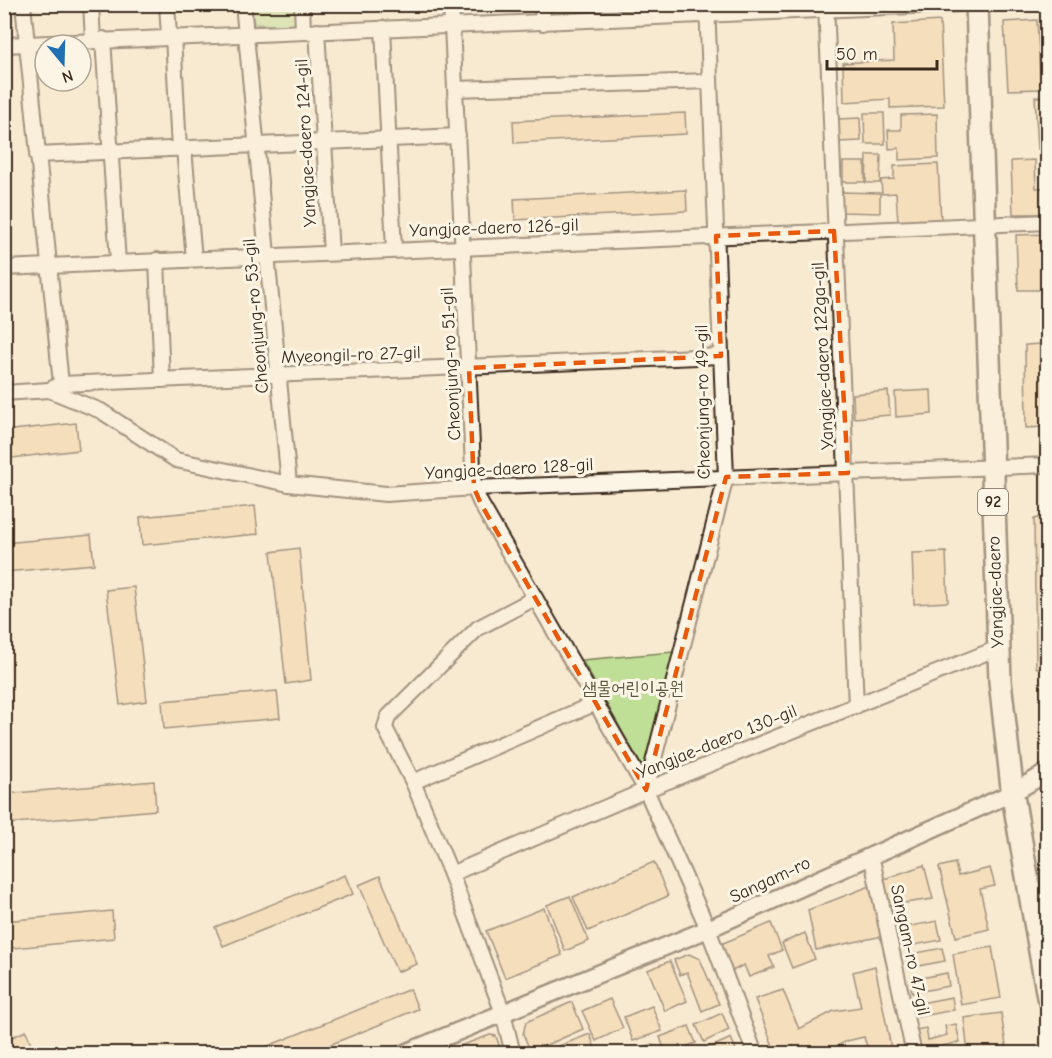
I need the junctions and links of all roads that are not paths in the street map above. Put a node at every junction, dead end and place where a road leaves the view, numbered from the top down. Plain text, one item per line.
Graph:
1 (23, 4) edge
2 (91, 4) edge
3 (167, 4) edge
4 (243, 4) edge
5 (302, 4) edge
6 (451, 4) edge
7 (542, 4) edge
8 (958, 4) edge
9 (977, 4) edge
10 (826, 8) edge
11 (707, 10) edge
12 (543, 23) junction
13 (451, 26) junction
14 (382, 28) junction
15 (303, 31) junction
16 (317, 31) junction
17 (247, 33) junction
18 (171, 36) junction
19 (98, 40) junction
20 (27, 43) junction
21 (4, 45) edge
22 (710, 81) junction
23 (455, 89) junction
24 (458, 136) junction
25 (389, 139) junction
26 (324, 142) junction
27 (258, 146) junction
28 (182, 149) junction
29 (111, 152) junction
30 (37, 155) junction
31 (1047, 222) edge
32 (985, 224) junction
33 (834, 231) junction
34 (716, 236) junction
35 (464, 247) junction
36 (394, 250) junction
37 (331, 253) junction
38 (269, 256) junction
39 (194, 259) junction
40 (157, 260) junction
41 (118, 262) junction
42 (47, 264) junction
43 (4, 268) edge
44 (721, 356) junction
45 (469, 368) junction
46 (279, 376) junction
47 (162, 380) junction
48 (55, 387) junction
49 (4, 393) edge
50 (1047, 465) edge
51 (992, 468) junction
52 (848, 473) junction
53 (726, 477) junction
54 (289, 484) junction
55 (474, 488) junction
56 (535, 598) junction
57 (998, 648) junction
58 (596, 703) junction
59 (856, 706) junction
60 (1047, 772) edge
61 (413, 782) junction
62 (646, 790) junction
63 (1012, 793) junction
64 (871, 855) junction
65 (451, 874) junction
66 (708, 929) junction
67 (1042, 942) edge
68 (1047, 997) edge
69 (503, 1013) junction
70 (403, 1053) edge
71 (513, 1053) edge
72 (755, 1053) edge
73 (914, 1053) edge

1 - 20 street
2 - 19 street
3 - 18 street
4 - 17 street, Cheonjung-ro 53-gil
5 - 15 street
6 - 13 street, Cheonjung-ro 51-gil
7 - 12 street
8 - 10 street
9 - 32 main road, Yangjae-daero / 92
10 - 11 street
10 - 33 street, Yangjae-daero 122ga-gil
11 - 12 street
11 - 22 street, Cheonjung-ro 49-gil
12 - 13 street
13 - 14 street
13 - 23 street, Cheonjung-ro 51-gil
14 - 16 street
14 - 25 street
15 - 16 street
15 - 17 street
16 - 26 street, Yangjae-daero 124-gil
17 - 18 street
17 - 27 street, Cheonjung-ro 53-gil
18 - 19 street
18 - 28 street
19 - 20 street
19 - 29 street
20 - 21 street
20 - 30 street
22 - 23 street
22 - 34 street, Cheonjung-ro 49-gil
23 - 24 street, Cheonjung-ro 51-gil
24 - 25 street
24 - 35 street, Cheonjung-ro 51-gil
25 - 26 street
25 - 36 street
26 - 27 street
26 - 37 street, Yangjae-daero 124-gil
27 - 28 street
27 - 38 street, Cheonjung-ro 53-gil
28 - 29 street
28 - 39 street
29 - 30 street
29 - 41 street
30 - 42 street
31 - 32 street, Yangjae-daero 126-gil
32 - 33 street, Yangjae-daero 126-gil
32 - 51 main road, Yangjae-daero / 92
33 - 34 street, Yangjae-daero 126-gil
33 - 52 street, Yangjae-daero 122ga-gil
34 - 35 street, Yangjae-daero 126-gil
34 - 44 street, Cheonjung-ro 49-gil
35 - 36 street, Yangjae-daero 126-gil
35 - 45 street, Cheonjung-ro 51-gil
36 - 37 street, Yangjae-daero 126-gil
37 - 38 street, Yangjae-daero 126-gil
38 - 39 street, Yangjae-daero 126-gil
38 - 46 street, Cheonjung-ro 53-gil
39 - 40 street, Yangjae-daero 126-gil
40 - 41 street, Yangjae-daero 126-gil
40 - 47 street
41 - 42 street, Yangjae-daero 126-gil
42 - 43 street, Yangjae-daero 126-gil
42 - 48 street
44 - 45 street, Myeongil-ro 27-gil
44 - 53 street, Cheonjung-ro 49-gil
45 - 46 street, Myeongil-ro 27-gil
45 - 55 street, Cheonjung-ro 51-gil
46 - 47 street, Myeongil-ro 27-gil
46 - 54 street, Cheonjung-ro 53-gil
47 - 48 street, Myeongil-ro 27-gil
48 - 49 street, Myeongil-ro 27-gil
48 - 54 street, Yangjae-daero 128-gil
50 - 51 street, Yangjae-daero 128-gil
51 - 52 street, Yangjae-daero 128-gil
51 - 57 main road, Yangjae-daero / 92
52 - 53 street, Yangjae-daero 128-gil
52 - 59 street, Yangjae-daero 122ga-gil
53 - 55 street, Yangjae-daero 128-gil
53 - 62 street, Cheonjung-ro 49-gil
54 - 55 street, Yangjae-daero 128-gil
55 - 56 street, Cheonjung-ro 51-gil
56 - 58 street, Cheonjung-ro 51-gil
56 - 61 street
57 - 59 street, Yangjae-daero 130-gil
57 - 63 main road, Yangjae-daero / 92
58 - 61 street
58 - 62 street, Cheonjung-ro 51-gil
59 - 62 street, Yangjae-daero 130-gil
60 - 63 street, Sangam-ro
61 - 65 street
62 - 65 street, Yangjae-daero 130-gil
62 - 66 street, Cheonjung-ro 51-gil
63 - 64 street, Sangam-ro
63 - 67 main road, Yangjae-daero / 92
64 - 66 street, Sangam-ro
64 - 73 street, Sangam-ro 47-gil
65 - 69 street
66 - 69 street, Sangam-ro
66 - 72 street, Cheonjung-ro 51-gil
67 - 68 main road, Yangjae-daero / 92
69 - 70 street, Sangam-ro
69 - 71 street

